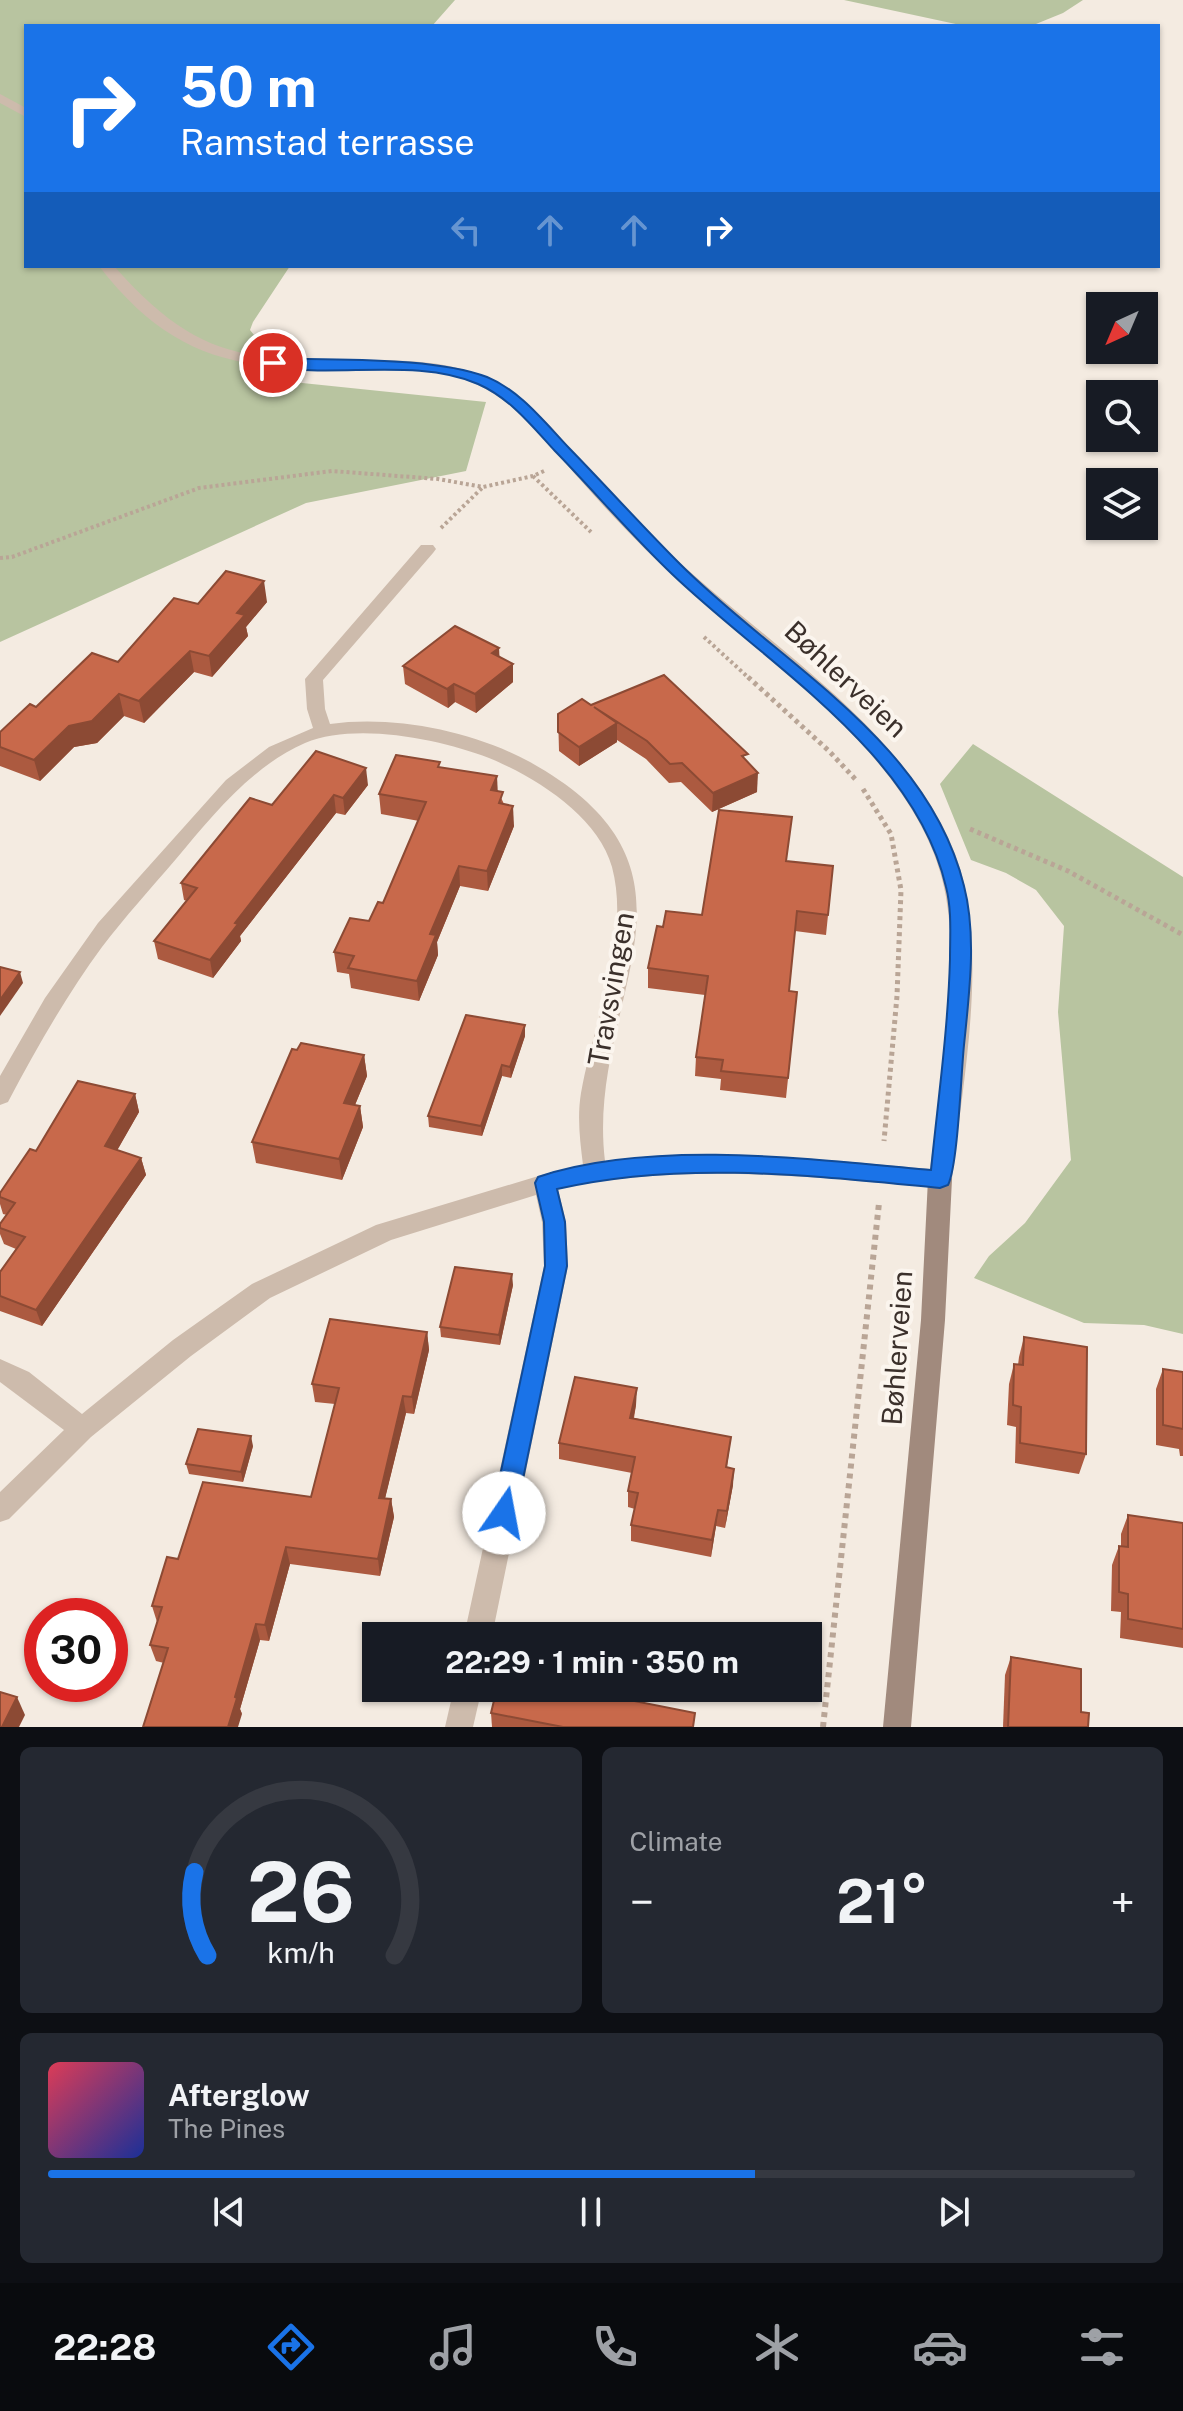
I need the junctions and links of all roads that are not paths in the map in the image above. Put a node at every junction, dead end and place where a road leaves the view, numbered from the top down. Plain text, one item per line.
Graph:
1 (0, 98) edge
2 (24, 112) edge
3 (108, 268) edge
4 (427, 549) road end
5 (323, 731) junction
6 (0, 1096) edge
7 (595, 1172) junction
8 (940, 1179) junction
9 (545, 1183) junction
10 (0, 1370) edge
11 (82, 1429) junction
12 (0, 1510) edge
13 (481, 1622) edge
14 (465, 1702) edge
15 (459, 1727) edge
16 (897, 1727) edge

1 - 2 street
3 - 8 street, Bøhlerveien
4 - 5 street
5 - 6 street, Travsvingen
5 - 7 street, Travsvingen
7 - 8 street
7 - 9 street
8 - 16 street, Bøhlerveien
9 - 11 street
9 - 13 street
10 - 11 street
11 - 12 street
14 - 15 street

